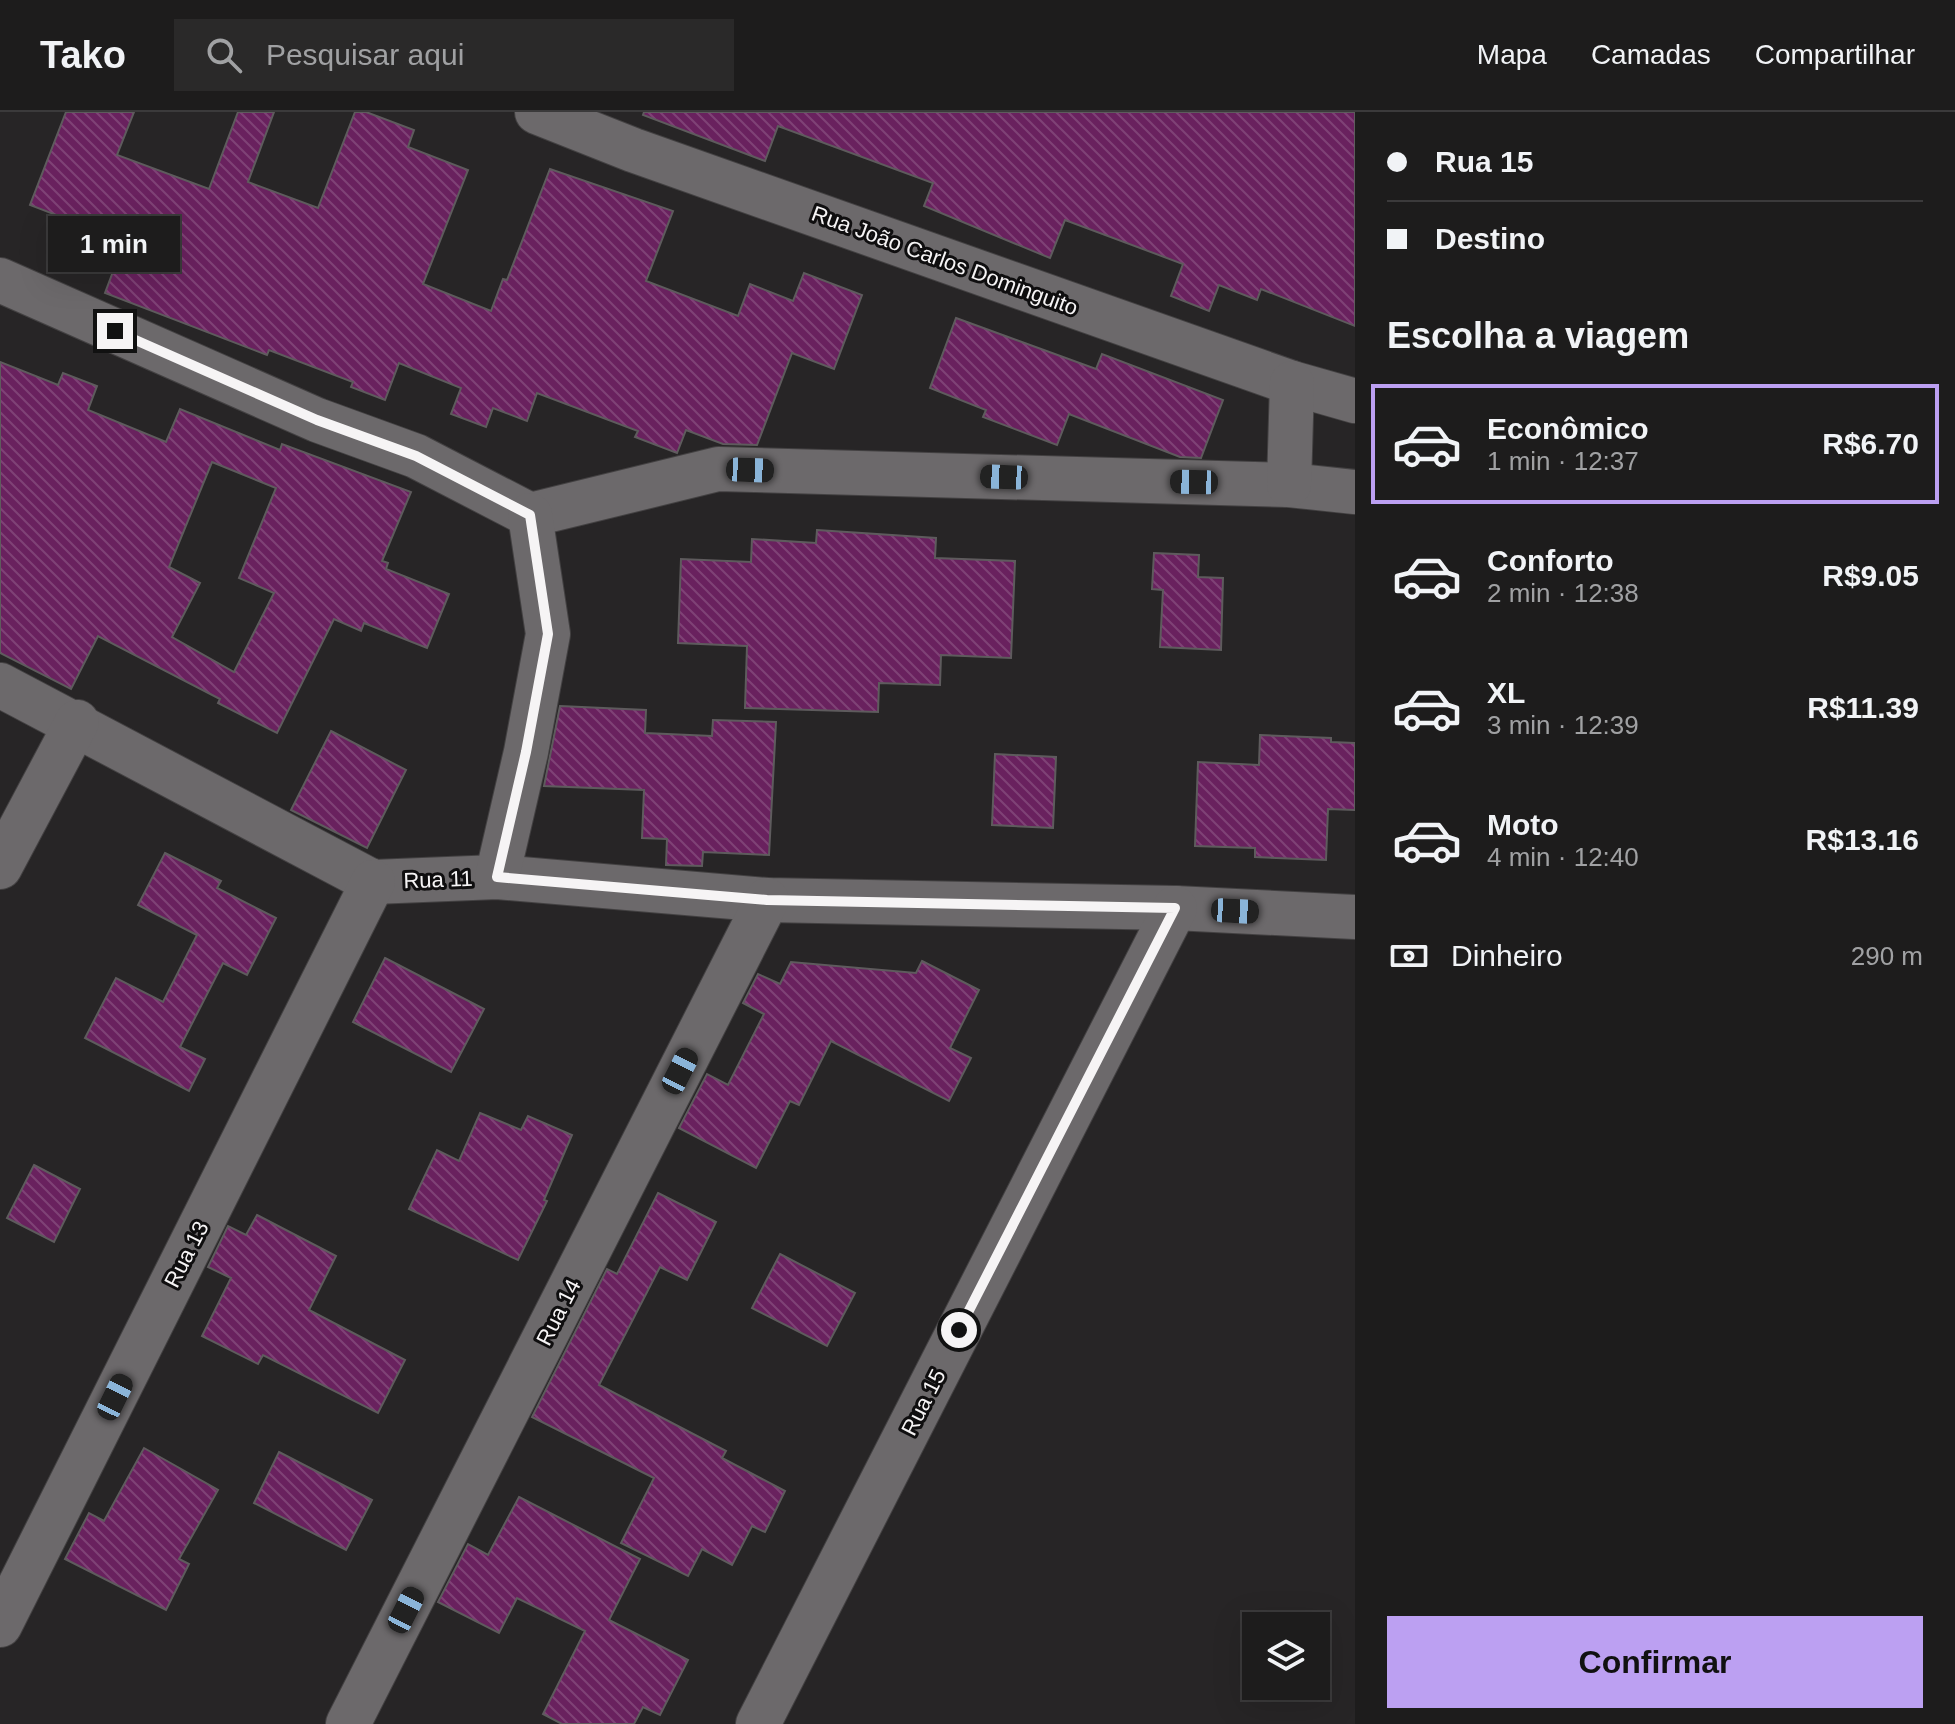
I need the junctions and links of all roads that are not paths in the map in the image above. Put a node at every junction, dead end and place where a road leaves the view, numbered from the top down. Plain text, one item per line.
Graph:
1 (537, 112) edge
2 (0, 280) edge
3 (1292, 383) junction
4 (1355, 401) edge
5 (1289, 485) junction
6 (1355, 492) edge
7 (530, 515) junction
8 (0, 685) edge
9 (77, 722) junction
10 (0, 867) edge
11 (497, 877) junction
12 (373, 882) junction
13 (767, 900) junction
14 (1175, 908) junction
15 (1355, 917) edge
16 (0, 1625) edge
17 (348, 1724) edge
18 (758, 1724) edge

1 - 3 street, Rua João Carlos Dominguito
2 - 7 street
3 - 4 street, Rua João Carlos Dominguito
3 - 5 street
5 - 6 street
5 - 7 street
7 - 11 street
8 - 9 street, Rua 11
9 - 10 street
9 - 12 street, Rua 11
11 - 12 street, Rua 11
11 - 13 street, Rua 11
12 - 16 street, Rua 13
13 - 14 street, Rua 11
13 - 17 street, Rua 14
14 - 15 street, Rua 11
14 - 18 street, Rua 15

